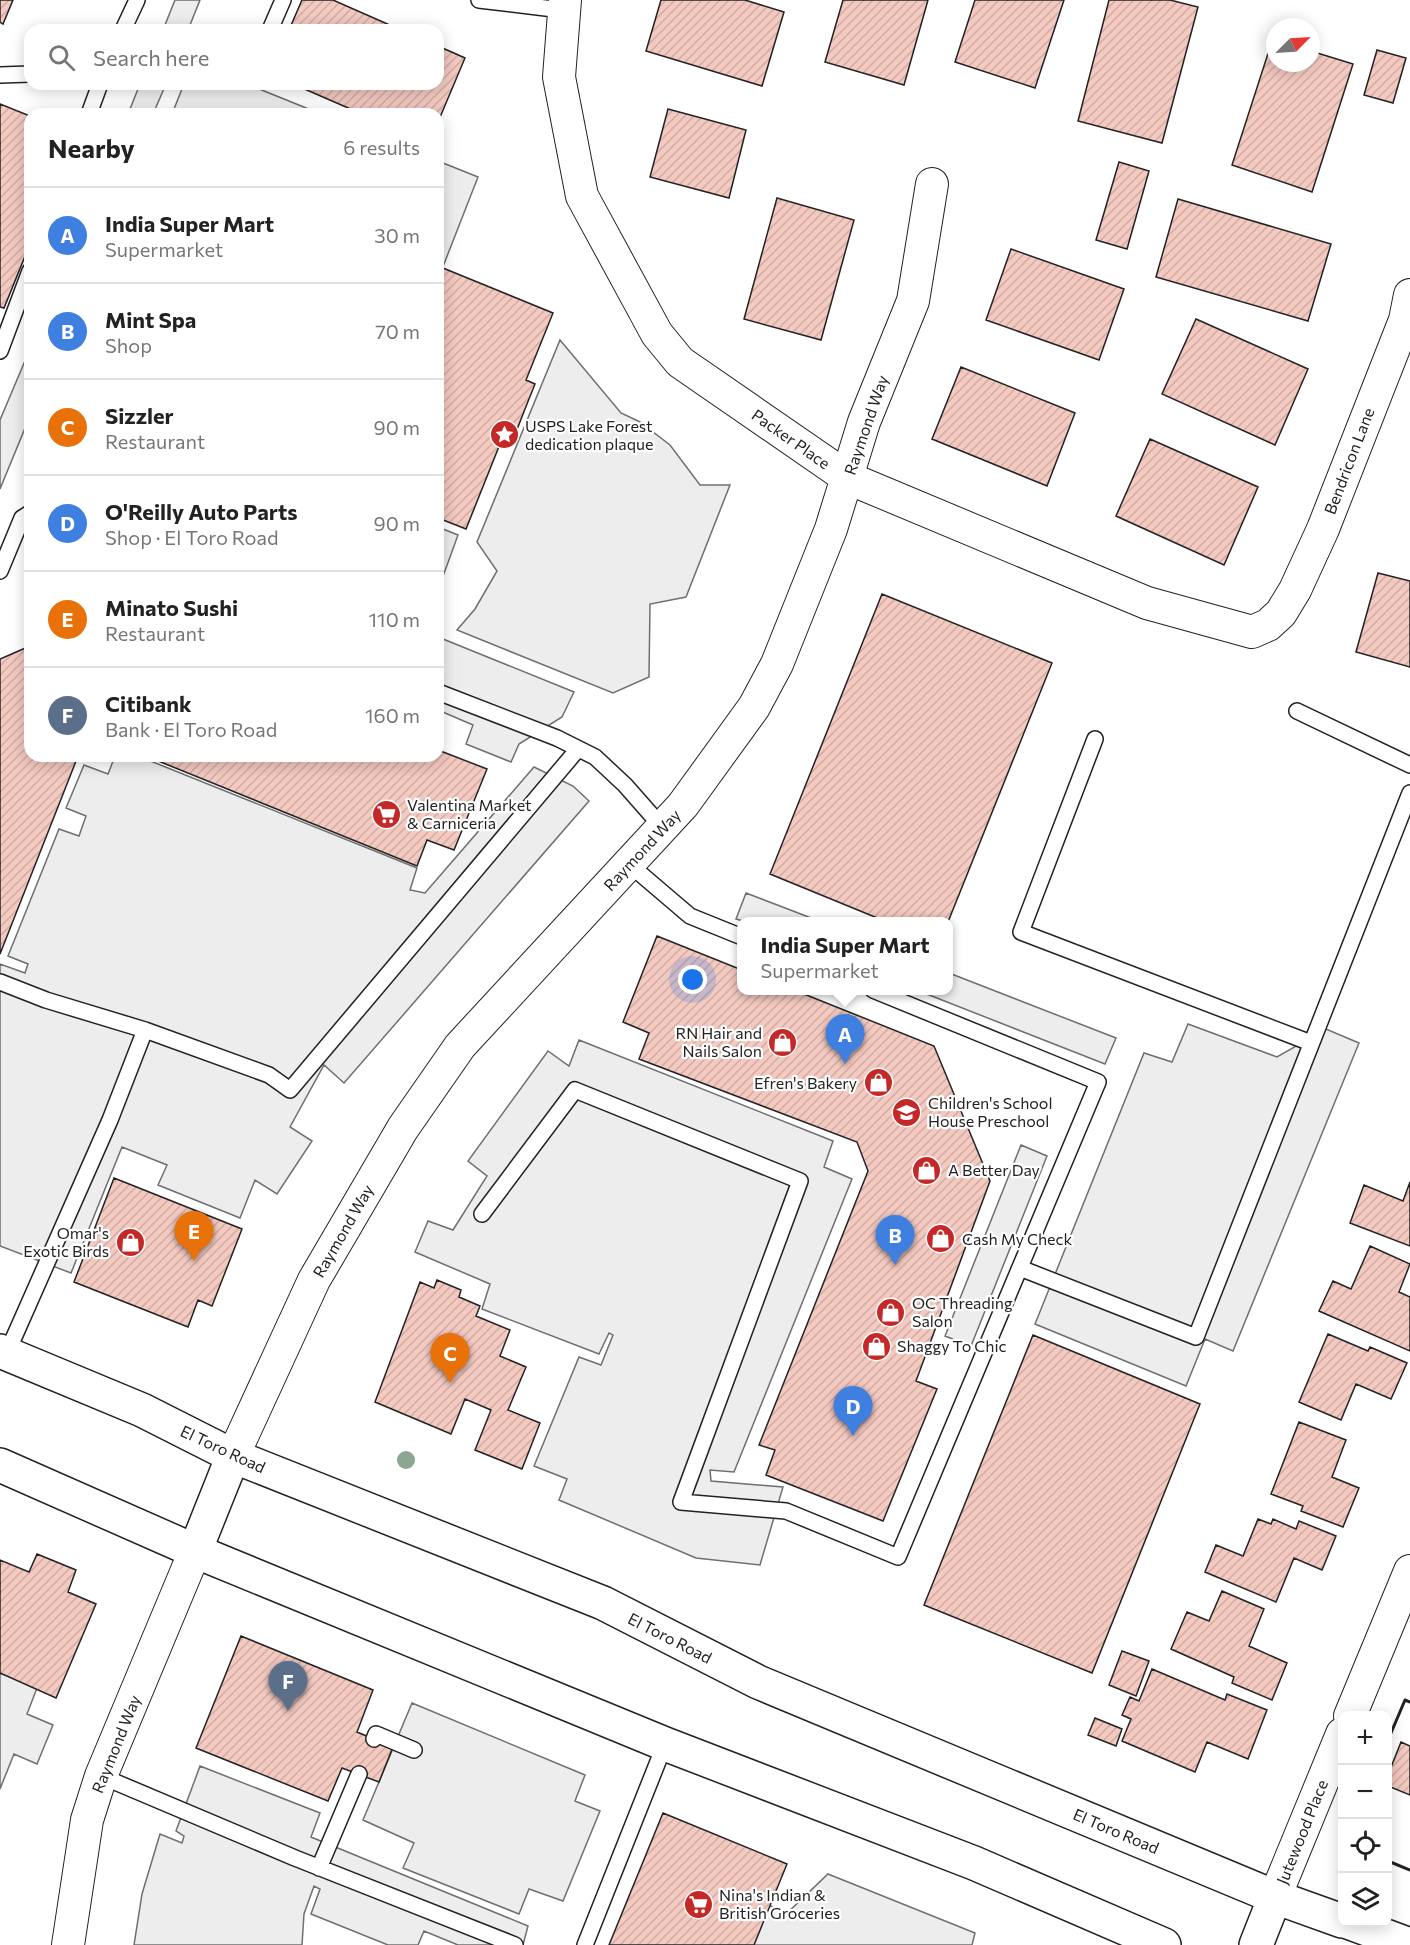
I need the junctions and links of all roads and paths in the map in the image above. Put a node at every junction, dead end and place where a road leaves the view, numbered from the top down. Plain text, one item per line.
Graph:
1 (136, 0) edge
2 (283, 0) edge
3 (479, 0) edge
4 (563, 5) edge
5 (126, 24) edge
6 (273, 24) edge
7 (24, 74) edge
8 (0, 75) edge
9 (98, 90) edge
10 (91, 108) edge
11 (932, 184) dead end
12 (24, 287) edge
13 (1410, 296) edge
14 (0, 351) edge
15 (848, 478) junction
16 (24, 517) edge
17 (0, 571) edge
18 (1274, 620) joint
19 (444, 694) edge
20 (1296, 711) dead end
21 (1095, 739) dead end
22 (578, 749) junction
23 (1410, 765) edge
24 (1410, 793) edge
25 (662, 827) junction
26 (629, 864) junction
27 (737, 935) edge
28 (0, 982) edge
29 (885, 995) edge
30 (145, 1030) junction
31 (1311, 1043) junction
32 (482, 1214) dead end
33 (1020, 1268) junction
34 (4, 1352) edge
35 (233, 1456) junction
36 (0, 1465) edge
37 (195, 1551) junction
38 (1410, 1570) edge
39 (1401, 1616) edge
40 (1353, 1711) edge
41 (374, 1739) dead end
42 (665, 1744) junction
43 (1338, 1744) edge
44 (414, 1750) dead end
45 (359, 1774) dead end
46 (101, 1776) junction
47 (319, 1868) junction
48 (1275, 1897) junction
49 (1338, 1920) edge
50 (1359, 1927) edge
51 (68, 1945) edge
52 (515, 1945) edge
53 (585, 1945) edge
54 (1164, 1945) edge
55 (1256, 1945) edge
56 (1410, 1945) edge

1 - 5 lane
2 - 6 lane
3 - 4 lane
4 - 15 street, Packer Place
7 - 8 lane
9 - 10 lane
11 - 15 street, Raymond Way
12 - 14 lane
13 - 18 street, Bendricon Lane
15 - 18 street, Packer Place
15 - 25 street, Raymond Way
16 - 17 lane
19 - 22 lane
20 - 23 lane
21 - 31 lane
22 - 25 lane
22 - 30 lane
24 - 31 lane
25 - 26 street, Raymond Way
26 - 27 lane
26 - 35 street, Raymond Way
28 - 30 lane
29 - 33 lane
30 - 34 lane
31 - 33 lane
32 - 33 lane
34 - 35 main road, El Toro Road
35 - 37 main road
35 - 48 main road, El Toro Road
36 - 37 main road
37 - 42 main road
37 - 46 street, Raymond Way
38 - 39 street
39 - 40 street
41 - 44 lane
42 - 53 lane
42 - 54 main road
43 - 48 street, Jutewood Place
45 - 47 lane
46 - 47 lane
46 - 51 street, Raymond Way
47 - 52 lane
48 - 49 main road, El Toro Road
48 - 55 main road
50 - 56 main road

